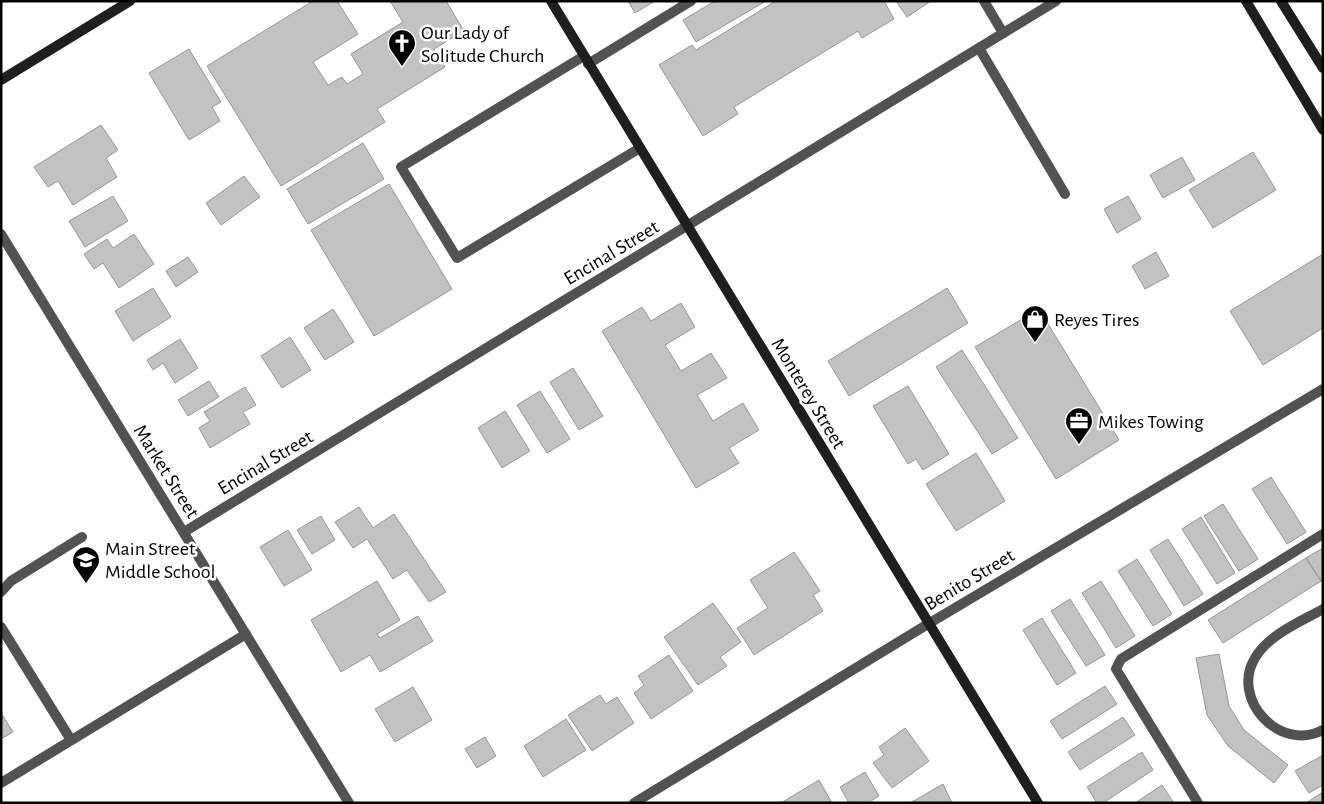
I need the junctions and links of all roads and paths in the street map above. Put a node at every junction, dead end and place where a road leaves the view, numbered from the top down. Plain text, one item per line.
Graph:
1 (130, 1) edge
2 (551, 1) edge
3 (691, 1) edge
4 (984, 1) edge
5 (1056, 1) edge
6 (1246, 1) edge
7 (1281, 1) edge
8 (1003, 34) junction
9 (979, 48) junction
10 (586, 60) junction
11 (1323, 68) edge
12 (1, 80) edge
13 (1323, 130) edge
14 (640, 148) junction
15 (1065, 194) dead end
16 (688, 225) junction
17 (1, 234) edge
18 (1323, 389) edge
19 (184, 532) junction
20 (1323, 534) edge
21 (82, 537) dead end
22 (1, 592) edge
23 (1323, 609) edge
24 (928, 624) junction
25 (1, 628) edge
26 (246, 634) junction
27 (1323, 730) edge
28 (71, 740) junction
29 (1, 783) edge
30 (349, 803) edge
31 (634, 803) edge
32 (1038, 803) edge
33 (1198, 803) edge

1 - 12 street
2 - 10 street, Monterey Street
3 - 10 street
4 - 8 street
5 - 8 street, Encinal Street
6 - 13 street
7 - 11 street
8 - 9 street, Encinal Street
9 - 15 street
9 - 16 street, Encinal Street
10 - 14 street, Monterey Street
10 - 14 street
14 - 16 street, Monterey Street
16 - 19 street, Encinal Street
16 - 24 street, Monterey Street
17 - 19 street, Market Street
18 - 24 street, Benito Street
19 - 26 street, Market Street
20 - 33 street
21 - 22 street
23 - 27 street
24 - 31 street, Benito Street
24 - 32 street, Monterey Street
25 - 28 street
26 - 28 street
26 - 30 street, Market Street
28 - 29 street

